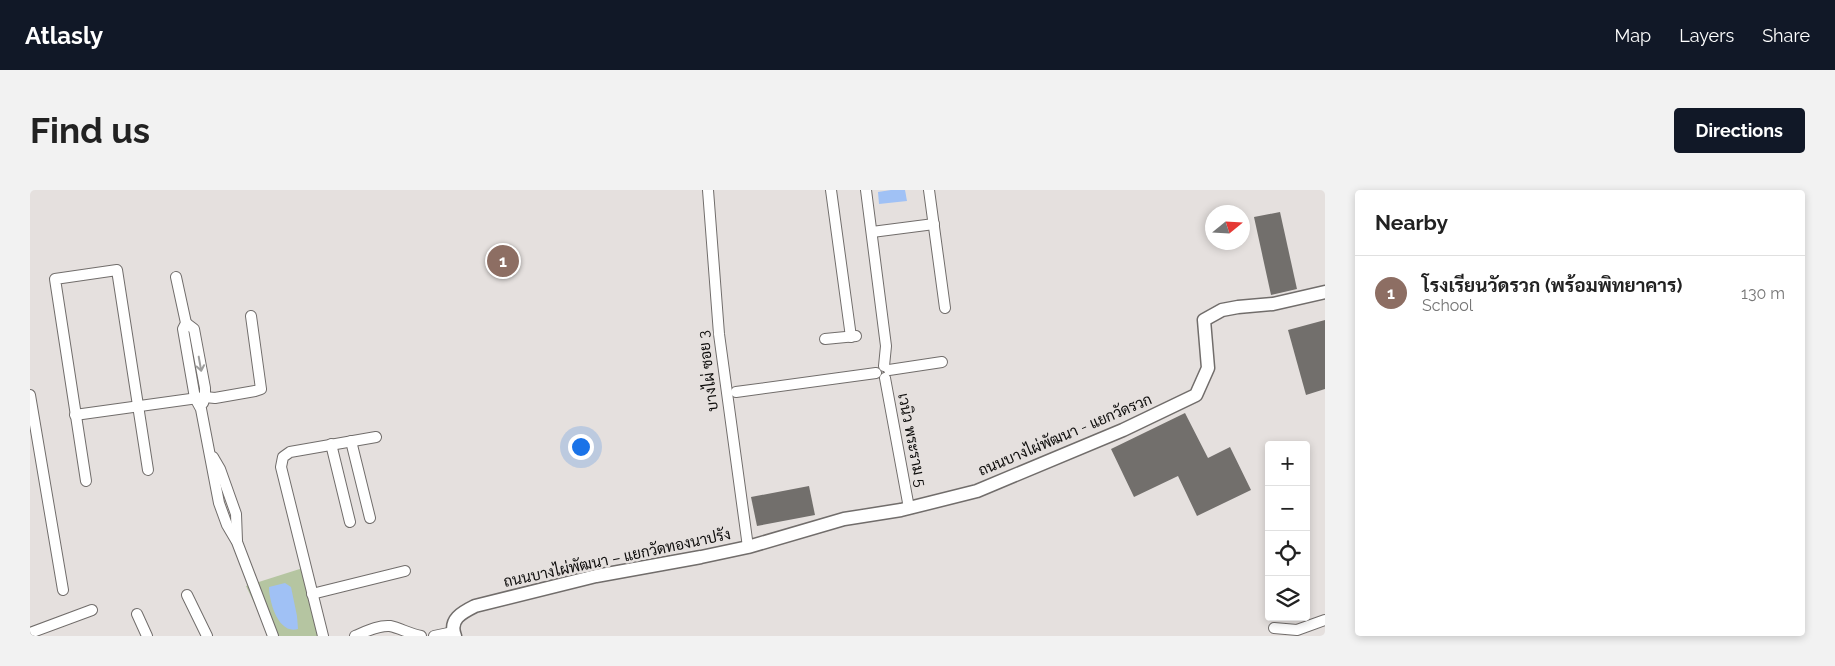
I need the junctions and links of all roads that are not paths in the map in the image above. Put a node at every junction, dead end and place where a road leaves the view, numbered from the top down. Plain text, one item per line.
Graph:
1 (708, 190) edge
2 (831, 190) edge
3 (866, 190) edge
4 (929, 190) edge
5 (934, 224) junction
6 (872, 232) junction
7 (176, 277) dead end
8 (1325, 292) edge
9 (945, 308) dead end
10 (251, 316) dead end
11 (825, 339) dead end
12 (942, 362) dead end
13 (884, 372) junction
14 (736, 392) dead end
15 (30, 395) edge
16 (200, 398) junction
17 (138, 405) junction
18 (31, 414) edge
19 (75, 415) junction
20 (376, 437) dead end
21 (352, 441) junction
22 (331, 444) junction
23 (148, 470) dead end
24 (86, 481) dead end
25 (909, 508) junction
26 (370, 518) dead end
27 (350, 522) dead end
28 (748, 547) junction
29 (404, 571) dead end
30 (63, 590) dead end
31 (312, 594) junction
32 (187, 595) dead end
33 (92, 610) dead end
34 (137, 614) dead end
35 (1325, 620) edge
36 (1274, 628) dead end
37 (30, 633) edge
38 (454, 634) edge
39 (147, 636) edge
40 (207, 636) edge
41 (273, 636) edge
42 (323, 636) edge
43 (355, 636) edge
44 (420, 636) edge
45 (434, 636) edge

1 - 28 street, บางไผ่ ซอย 3
2 - 11 street
3 - 6 street, เวนิว พระราม 5
4 - 5 street
5 - 6 street
5 - 9 street
6 - 13 street, เวนิว พระราม 5
7 - 16 street
8 - 25 street, ถนนบางไผ่พัฒนา - แยกวัดรวก
10 - 16 street
12 - 13 street
13 - 14 street
13 - 25 street, เวนิว พระราม 5
15 - 18 street
16 - 17 street
16 - 41 street
17 - 19 street
17 - 19 street
17 - 23 street
18 - 30 street
19 - 24 street
20 - 21 street
21 - 22 street
21 - 26 street
22 - 27 street
22 - 31 street
25 - 28 street, ถนนบางไผ่พัฒนา - แยกวัดรวก
28 - 38 street, ถนนบางไผ่พัฒนา – แยกวัดทองนาปรัง
29 - 31 street
31 - 42 street
32 - 40 street
33 - 37 street
34 - 39 street
35 - 36 street
38 - 45 street
43 - 44 street

